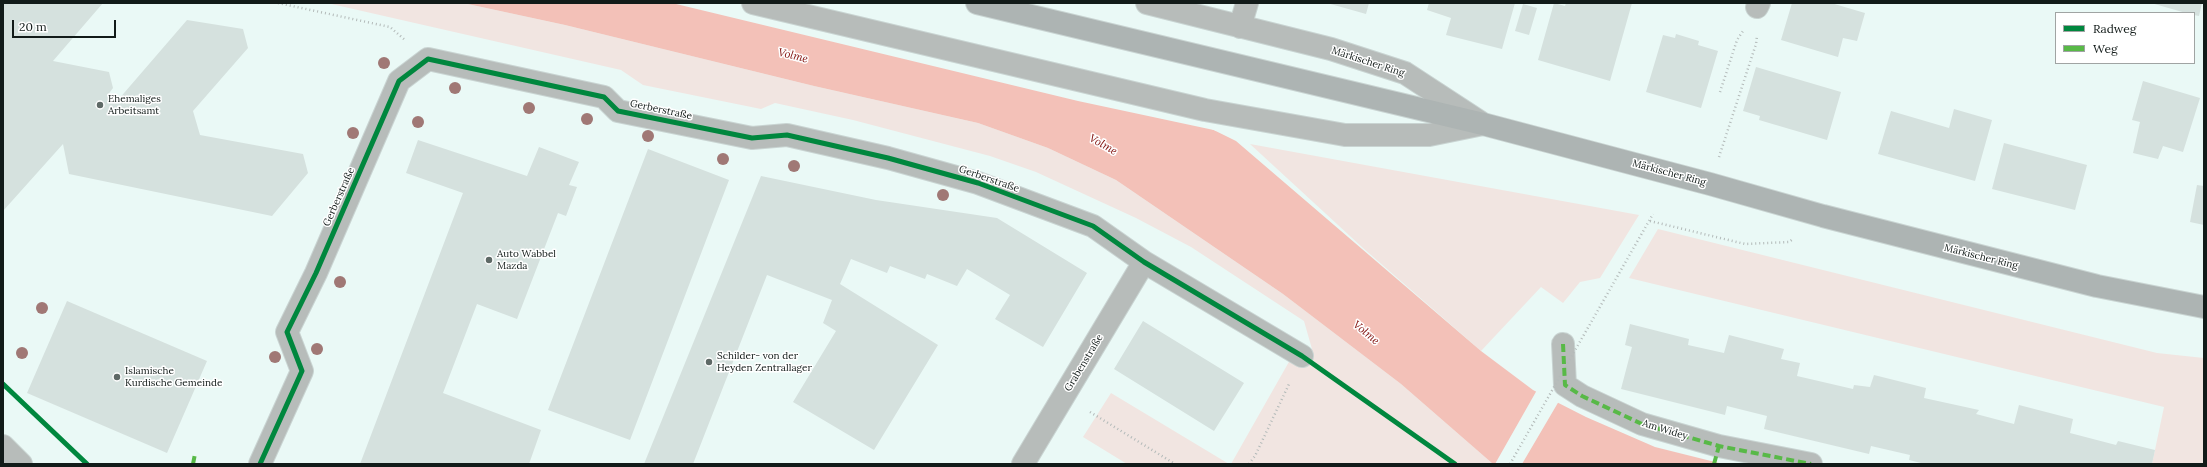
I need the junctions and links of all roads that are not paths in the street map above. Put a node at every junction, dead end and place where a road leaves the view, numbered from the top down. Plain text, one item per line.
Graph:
1 (753, 3) edge
2 (977, 3) edge
3 (1147, 3) edge
4 (1247, 3) edge
5 (1240, 27) junction
6 (1483, 124) junction
7 (1144, 262) junction
8 (2204, 307) edge
9 (1563, 344) dead end
10 (1302, 356) road end
11 (3, 446) edge
12 (21, 464) edge
13 (260, 464) edge
14 (1023, 464) edge
15 (1811, 464) edge

1 - 6 street
2 - 6 main road
3 - 5 street, Märkischer Ring
4 - 5 street
5 - 6 street, Märkischer Ring
6 - 8 main road, Märkischer Ring
7 - 10 street, Gerberstraße
7 - 13 street, Gerberstraße
7 - 14 street, Grabenstraße
9 - 15 street, Am Widey
11 - 12 street

